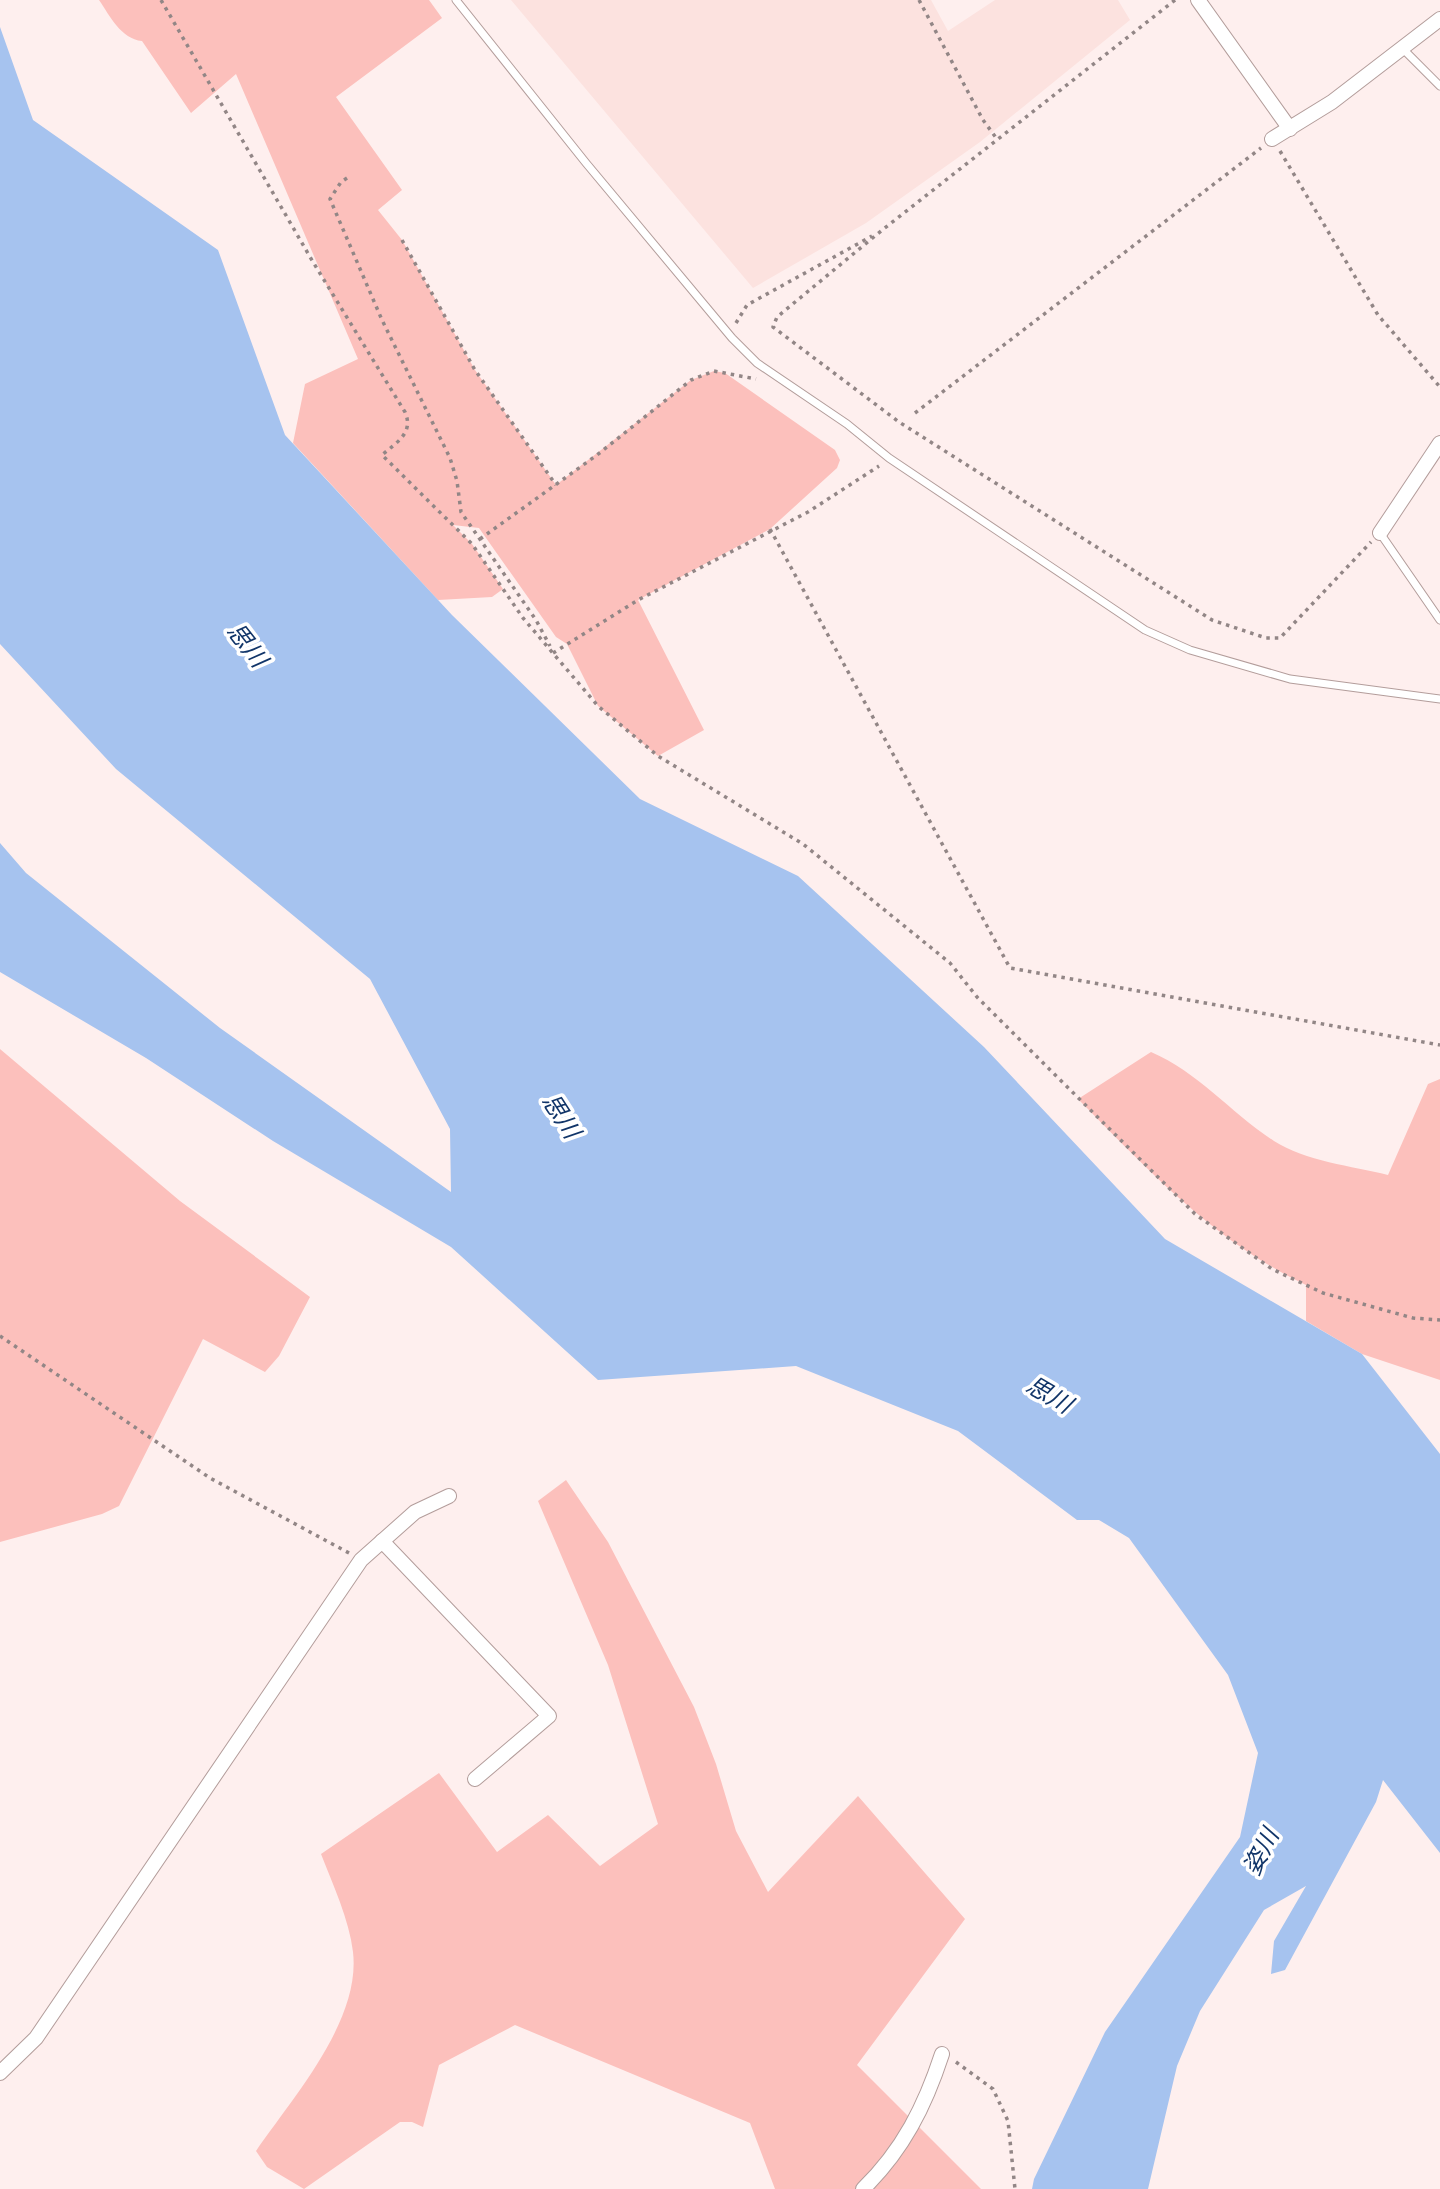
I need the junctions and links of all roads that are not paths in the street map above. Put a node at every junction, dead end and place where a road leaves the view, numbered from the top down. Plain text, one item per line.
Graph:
1 (456, 0) edge
2 (1198, 0) edge
3 (1440, 19) edge
4 (1404, 50) junction
5 (1440, 86) edge
6 (1290, 129) junction
7 (1272, 139) road end
8 (1440, 443) edge
9 (1380, 533) joint
10 (1440, 620) edge
11 (1440, 699) edge
12 (449, 1496) dead end
13 (382, 1541) junction
14 (475, 1779) dead end
15 (942, 2054) road end
16 (0, 2073) edge
17 (863, 2189) edge

1 - 11 lane
2 - 6 street
3 - 4 street
4 - 5 lane
4 - 6 street
6 - 7 street
8 - 9 street
9 - 10 lane
12 - 13 street
13 - 14 street
13 - 16 street
15 - 17 street

